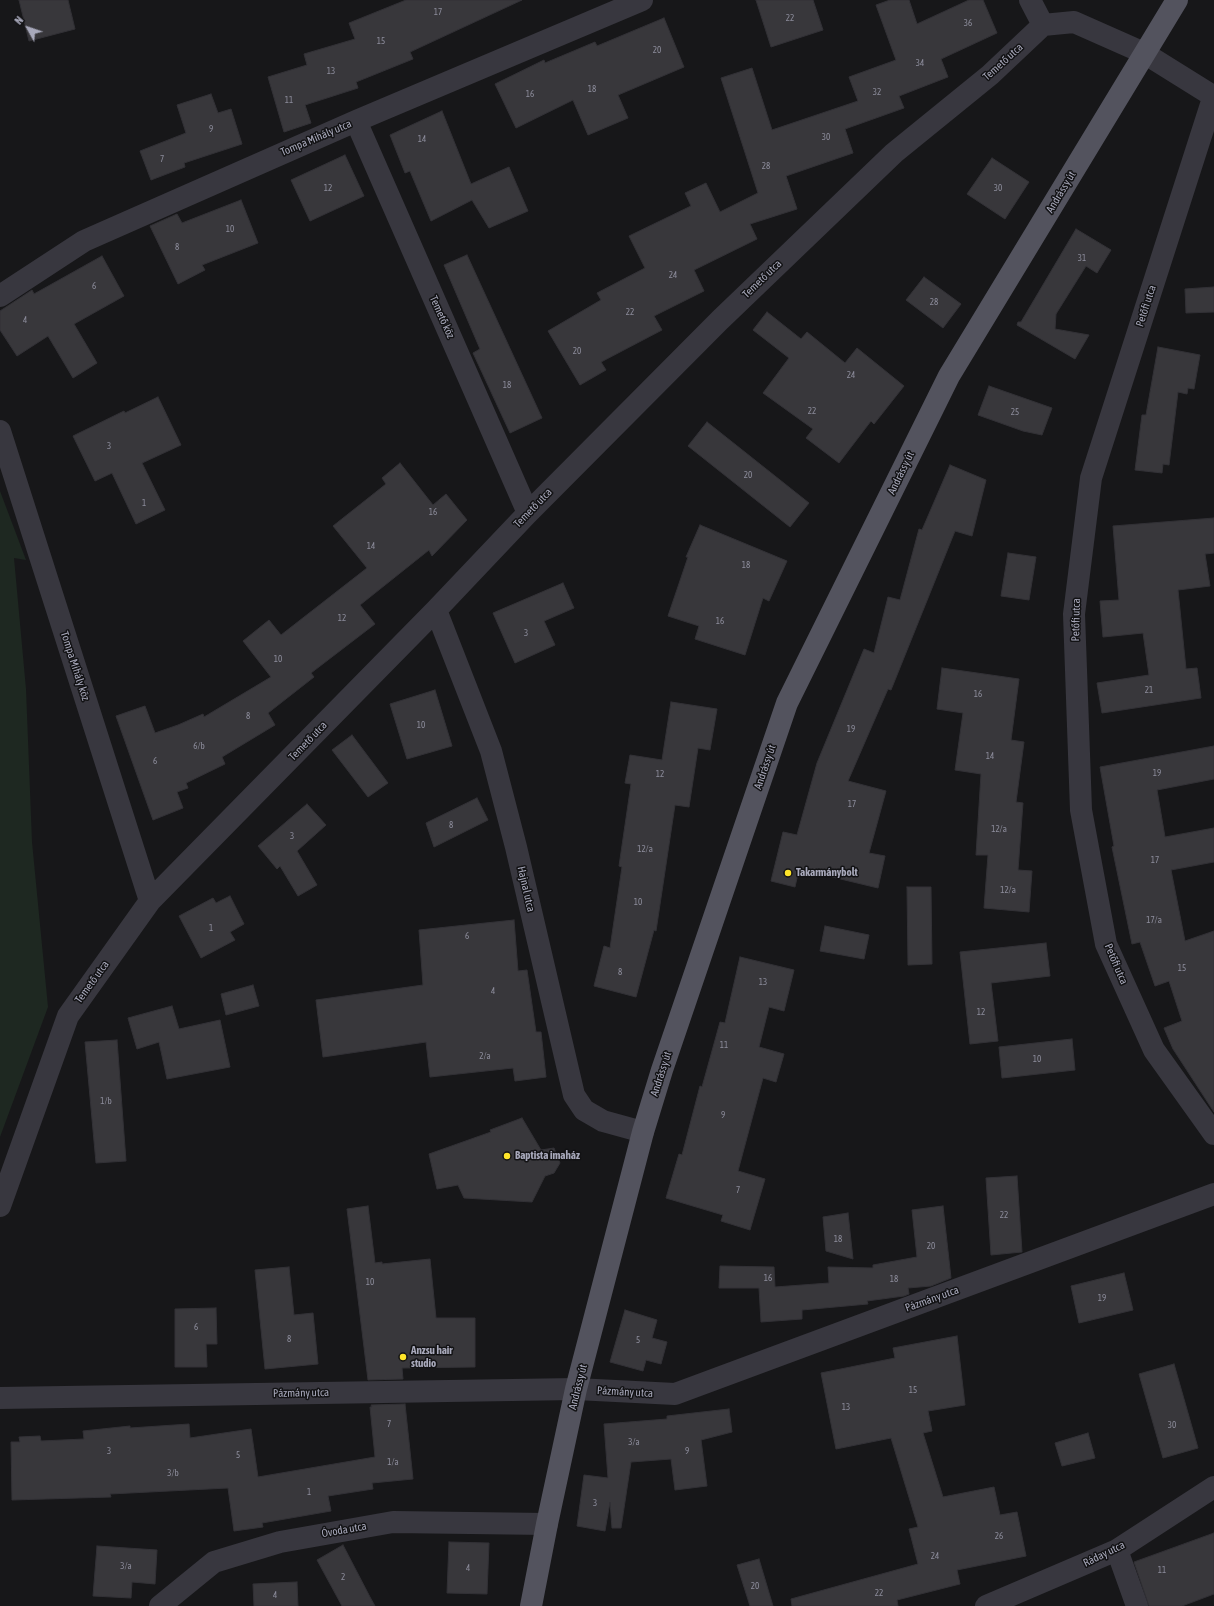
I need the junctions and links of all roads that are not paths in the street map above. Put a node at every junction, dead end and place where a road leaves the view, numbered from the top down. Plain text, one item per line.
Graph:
1 (642, 0) edge
2 (1030, 0) edge
3 (1177, 0) edge
4 (1043, 25) junction
5 (1144, 53) junction
6 (1214, 96) edge
7 (356, 121) junction
8 (0, 296) edge
9 (0, 431) edge
10 (528, 513) junction
11 (436, 610) junction
12 (150, 901) junction
13 (643, 1132) junction
14 (1214, 1134) edge
15 (1214, 1194) edge
16 (0, 1206) edge
17 (576, 1389) junction
18 (0, 1398) edge
19 (1214, 1487) edge
20 (547, 1524) junction
21 (1117, 1550) junction
22 (160, 1606) edge
23 (531, 1606) edge
24 (986, 1606) edge
25 (1137, 1606) edge

1 - 7 street, Tompa Mihály utca
2 - 4 street
3 - 5 main road, Andrássy út
4 - 5 street
4 - 10 street, Temető utca
5 - 6 street
5 - 13 main road, Andrássy út
6 - 14 street, Petőfi utca
7 - 8 street, Tompa Mihály utca
7 - 10 street, Temető köz
9 - 12 street, Tompa Mihály köz
10 - 11 street, Temető utca
11 - 12 street, Temető utca
11 - 13 street, Hajnal utca
12 - 16 street, Temető utca
13 - 17 main road, Andrássy út
15 - 17 street, Pázmány utca
17 - 18 street, Pázmány utca
17 - 20 main road, Andrássy út
19 - 21 street, Ráday utca
20 - 22 street, Óvoda utca
20 - 23 main road, Andrássy út
21 - 24 street, Ráday utca
21 - 25 street

